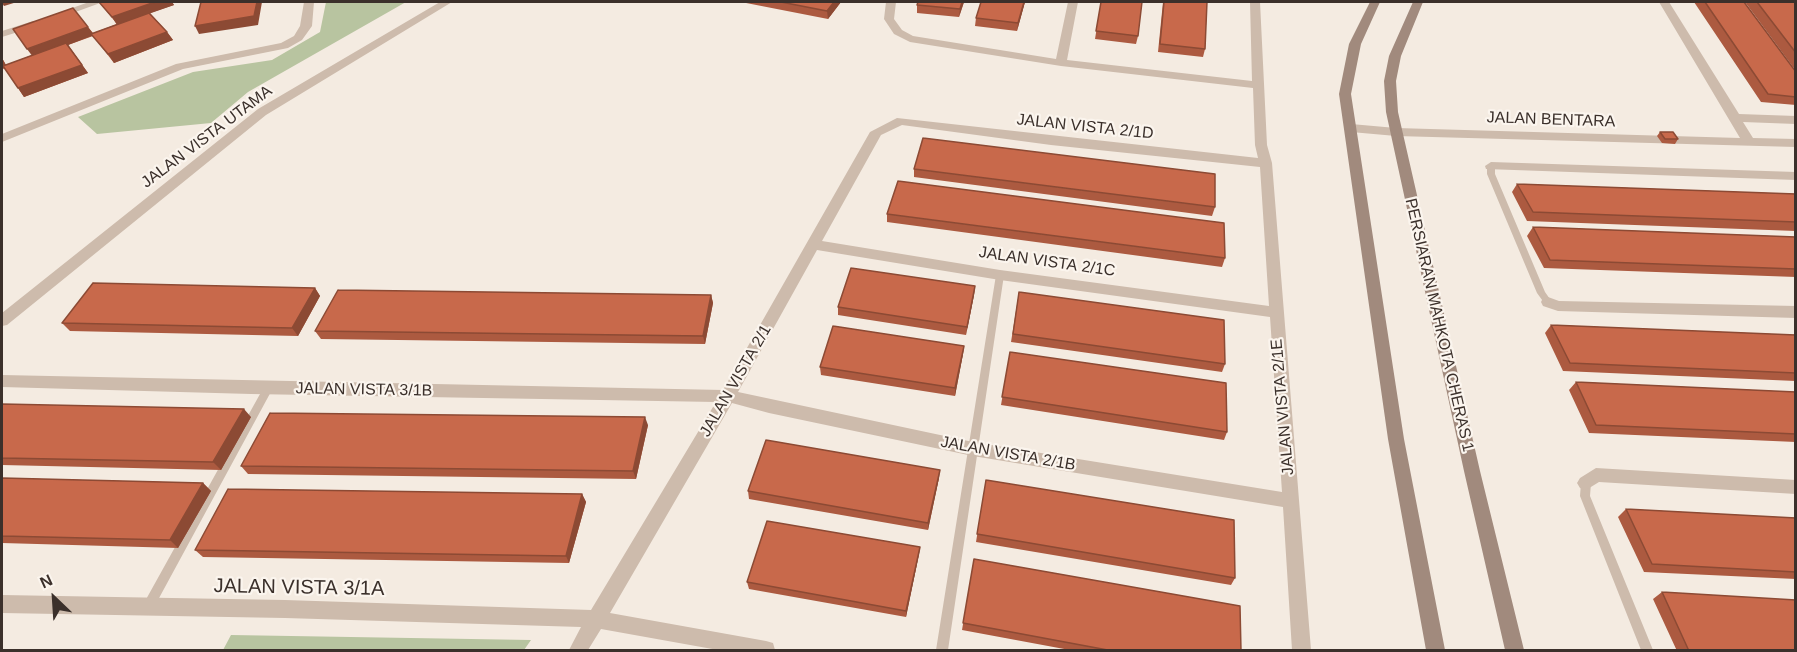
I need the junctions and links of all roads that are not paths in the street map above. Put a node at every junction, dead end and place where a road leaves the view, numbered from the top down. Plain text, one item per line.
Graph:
1 (98, 2) edge
2 (309, 2) edge
3 (447, 2) edge
4 (891, 2) edge
5 (1072, 2) edge
6 (1255, 2) edge
7 (1375, 2) edge
8 (1418, 2) edge
9 (1664, 2) edge
10 (2, 34) edge
11 (1061, 63) junction
12 (1257, 85) junction
13 (1735, 118) junction
14 (1796, 120) edge
15 (901, 121) joint
16 (1351, 128) junction
17 (1396, 132) junction
18 (2, 138) edge
19 (1750, 143) junction
20 (1796, 143) edge
21 (1266, 163) junction
22 (1491, 166) joint
23 (1796, 176) edge
24 (814, 244) junction
25 (1000, 274) junction
26 (1548, 302) joint
27 (1276, 312) junction
28 (1796, 312) edge
29 (2, 321) edge
30 (2, 381) edge
31 (268, 388) junction
32 (728, 396) junction
33 (973, 449) junction
34 (1586, 483) joint
35 (1796, 487) edge
36 (1290, 501) junction
37 (2, 604) edge
38 (147, 607) junction
39 (596, 619) junction
40 (578, 651) edge
41 (766, 651) edge
42 (942, 651) edge
43 (1302, 651) edge
44 (1436, 651) edge
45 (1515, 651) edge
46 (1647, 651) edge

1 - 10 street
2 - 18 street
3 - 29 street, JALAN VISTA UTAMA
4 - 11 street
5 - 11 street
6 - 12 street, JALAN VISTA 2/1E
7 - 16 main road
8 - 17 main road, PERSIARAN MAHKOTA CHERAS 1
9 - 13 street
11 - 12 street
12 - 21 street, JALAN VISTA 2/1E
13 - 14 street
13 - 19 street
15 - 21 street, JALAN VISTA 2/1D
15 - 24 street, JALAN VISTA 2/1
16 - 17 street, JALAN BENTARA
16 - 44 main road
17 - 19 street, JALAN BENTARA
17 - 45 main road, PERSIARAN MAHKOTA CHERAS 1
19 - 20 street, JALAN BENTARA
21 - 27 street, JALAN VISTA 2/1E
22 - 23 street
22 - 26 lane
24 - 25 street, JALAN VISTA 2/1C
24 - 32 street, JALAN VISTA 2/1
25 - 27 street, JALAN VISTA 2/1C
25 - 33 lane
26 - 28 street
27 - 36 street, JALAN VISTA 2/1E
30 - 31 street, JALAN VISTA 3/1B
31 - 32 street, JALAN VISTA 3/1B
31 - 38 lane
32 - 33 street, JALAN VISTA 2/1B
32 - 39 street, JALAN VISTA 2/1
33 - 36 street, JALAN VISTA 2/1B
33 - 42 lane
34 - 35 street
34 - 46 lane
36 - 43 street, JALAN VISTA 2/1E
37 - 38 street, JALAN VISTA 3/1A
38 - 39 street, JALAN VISTA 3/1A
39 - 40 street, JALAN VISTA 2/1
39 - 41 street, JALAN VISTA 3/1A

